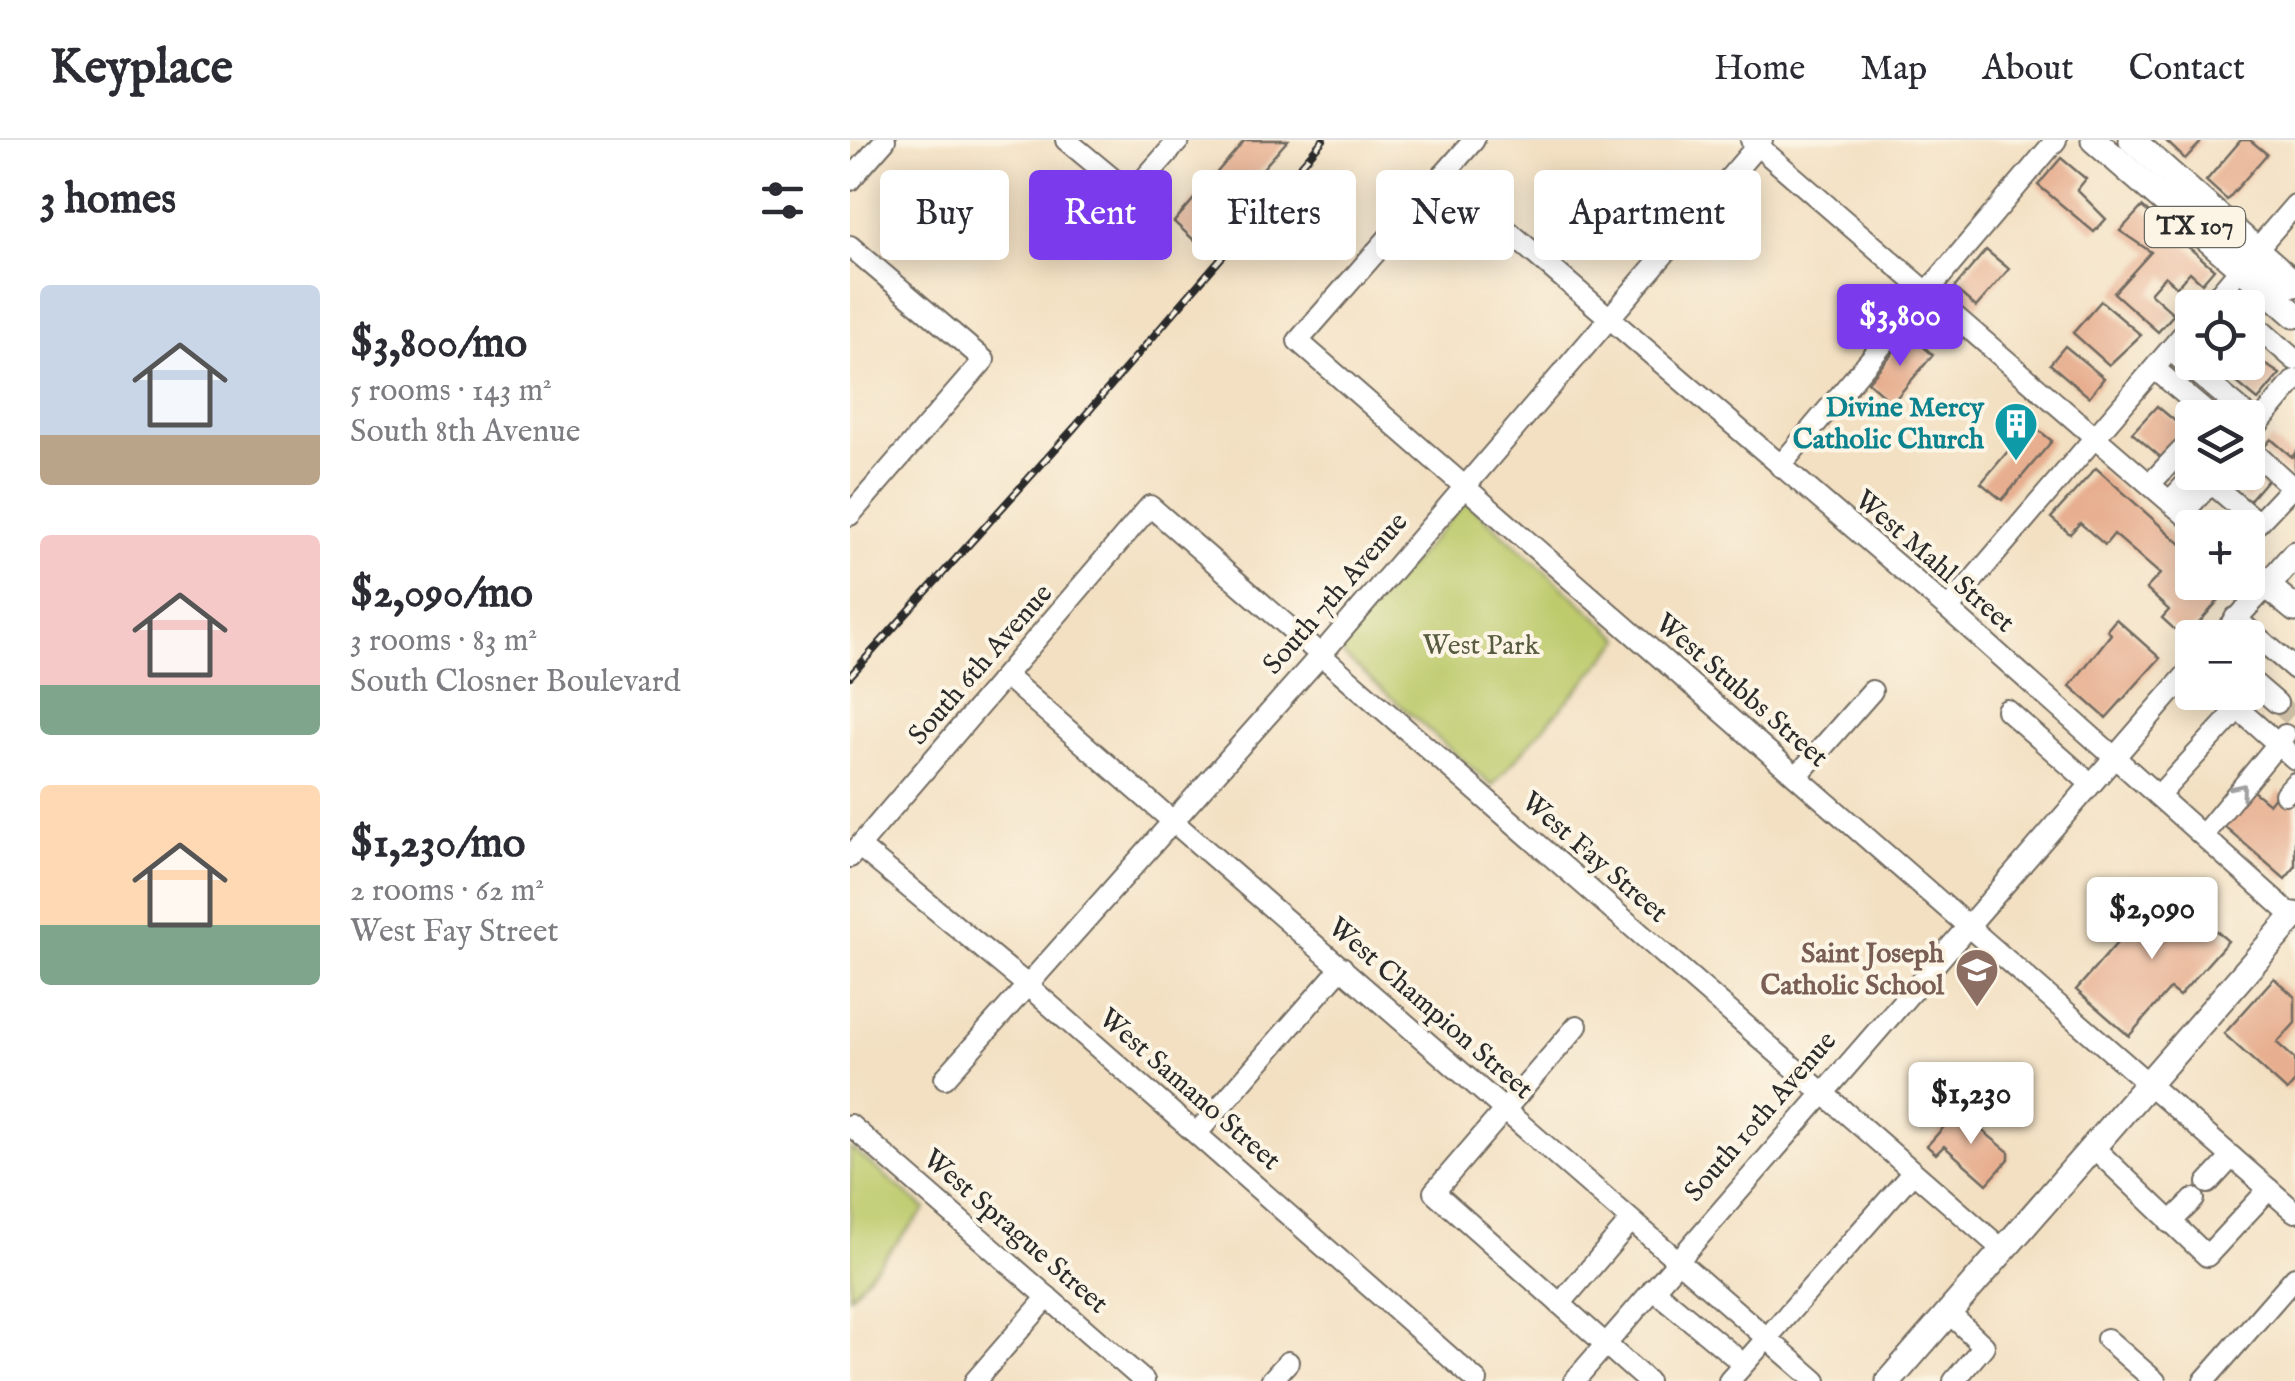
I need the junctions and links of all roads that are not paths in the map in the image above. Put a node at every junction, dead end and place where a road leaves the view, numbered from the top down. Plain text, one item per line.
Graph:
1 (885, 140) edge
2 (1066, 140) edge
3 (1179, 140) edge
4 (1474, 140) edge
5 (2056, 140) edge
6 (2094, 140) edge
7 (1756, 142) edge
8 (2139, 142) edge
9 (1447, 170) edge
10 (850, 180) edge
11 (2295, 205) edge
12 (1514, 238) edge
13 (850, 246) edge
14 (1376, 252) edge
15 (2249, 259) junction
16 (2291, 272) edge
17 (2229, 290) edge
18 (1930, 293) junction
19 (2295, 315) edge
20 (1609, 320) junction
21 (2265, 334) edge
22 (2175, 344) edge
23 (2170, 350) junction
24 (2295, 360) edge
25 (2154, 370) junction
26 (2295, 380) edge
27 (2191, 400) edge
28 (2096, 438) junction
29 (2265, 463) edge
30 (1780, 466) junction
31 (2175, 474) edge
32 (2150, 484) junction
33 (1463, 489) junction
34 (2293, 489) edge
35 (2184, 490) edge
36 (2220, 490) edge
37 (1150, 506) joint
38 (2176, 507) junction
39 (2179, 510) edge
40 (850, 515) edge
41 (2295, 554) edge
42 (2265, 572) edge
43 (2265, 584) edge
44 (2245, 600) edge
45 (1948, 609) junction
46 (2295, 609) edge
47 (2235, 618) joint
48 (1319, 657) junction
49 (2295, 669) edge
50 (1008, 678) junction
51 (2175, 688) edge
52 (1872, 690) dead end
53 (2265, 693) edge
54 (2276, 703) tunnel mouth
55 (2007, 710) dead end
56 (2062, 710) junction
57 (2237, 710) edge
58 (2239, 710) edge
59 (2038, 738) junction
60 (2281, 740) junction
61 (2115, 757) junction
62 (2295, 759) edge
63 (1798, 776) junction
64 (2091, 784) junction
65 (2158, 796) junction
66 (1172, 823) junction
67 (2202, 836) junction
68 (855, 852) edge
69 (2294, 917) edge
70 (1966, 924) junction
71 (1342, 968) junction
72 (1028, 984) junction
73 (1577, 1026) dead end
74 (945, 1078) dead end
75 (2148, 1084) junction
76 (1821, 1093) junction
77 (1504, 1112) junction
78 (851, 1128) edge
79 (1197, 1132) junction
80 (2093, 1147) junction
81 (2232, 1157) junction
82 (1913, 1172) junction
83 (2269, 1189) junction
84 (2295, 1212) edge
85 (1630, 1223) junction
86 (2170, 1224) junction
87 (2003, 1250) junction
88 (1676, 1261) junction
89 (2295, 1278) edge
90 (1653, 1289) junction
91 (1048, 1298) junction
92 (1725, 1303) junction
93 (1560, 1304) junction
94 (1948, 1313) junction
95 (1701, 1329) junction
96 (1766, 1339) junction
97 (2107, 1339) dead end
98 (1606, 1346) junction
99 (1735, 1357) dead end
100 (1288, 1362) dead end
101 (975, 1381) edge
102 (1144, 1381) edge
103 (1271, 1381) edge
104 (1477, 1381) edge
105 (1574, 1381) edge
106 (1647, 1381) edge
107 (1729, 1381) edge
108 (1816, 1381) edge
109 (1889, 1381) edge
110 (1954, 1381) edge
111 (2155, 1381) edge
112 (2204, 1381) edge

1 - 10 street
2 - 3 street
4 - 9 street
5 - 18 street
6 - 15 main road, TX 107
7 - 18 street
7 - 20 street, South 7th Avenue
8 - 15 main road, TX 107
11 - 15 street
12 - 20 street, West Mahl Street
13 - 40 street
14 - 33 street, West Stubbs Street
15 - 16 main road, TX 107
15 - 17 street
15 - 19 main road, TX 107
18 - 28 street
18 - 30 street
20 - 30 street, West Mahl Street
20 - 33 street, South 7th Avenue
21 - 24 street
22 - 23 street
23 - 25 street
23 - 26 street
25 - 27 street
25 - 28 street
28 - 32 street
28 - 45 street
29 - 34 street
30 - 45 street, West Mahl Street
31 - 32 street
32 - 38 street
33 - 48 street, South 7th Avenue
33 - 63 street, West Stubbs Street
34 - 36 street
35 - 38 street
37 - 48 street, West Fay Street
37 - 50 street, South 6th Avenue
38 - 39 street
41 - 42 main road
43 - 46 main road
44 - 47 street
45 - 56 street, West Mahl Street
47 - 49 street
48 - 66 street, South 7th Avenue
48 - 76 street, West Fay Street
50 - 66 street, West Champion Street
50 - 68 street, South 6th Avenue
51 - 61 street, South 10th Avenue
52 - 63 street
53 - 54 street
55 - 59 street
56 - 59 street
56 - 61 street, West Mahl Street
57 - 65 street
58 - 60 street
59 - 64 street
60 - 62 street
67 -> 60 street
61 - 64 street, South 10th Avenue
61 - 65 street, West Mahl Street
63 - 70 street, West Stubbs Street
64 - 70 street, South 10th Avenue
65 - 67 street, West Mahl Street
66 - 71 street, West Champion Street
66 - 72 street, South 7th Avenue
67 - 69 street, West Mahl Street
68 - 72 street, West Samano Street
69 - 75 main road
70 - 75 street, West Stubbs Street
70 - 76 street, South 10th Avenue
71 - 77 street, West Champion Street
71 - 79 street
72 - 74 street, South 7th Avenue
72 - 79 street, West Samano Street
73 - 77 street
75 - 80 main road
75 - 81 street, West Stubbs Street
76 - 82 street, West Fay Street
76 - 88 street, South 10th Avenue
77 - 85 street, West Champion Street
77 - 93 street
78 - 91 street, West Sprague Street
79 - 104 street, West Samano Street
80 - 86 street
80 - 87 main road
81 - 83 street, West Stubbs Street
81 - 86 street
82 - 87 street, West Fay Street
82 - 96 street
83 - 84 street, West Stubbs Street
83 - 86 street
85 - 88 street, West Champion Street
85 - 93 street
87 - 94 main road
88 - 90 street, South 10th Avenue
88 - 92 street, West Champion Street
89 - 112 street
90 - 95 street
90 - 98 street, South 10th Avenue
91 - 101 street
91 - 102 street, West Sprague Street
92 - 95 street
92 - 96 street, West Champion Street
93 - 98 street
94 - 109 main road
94 - 110 street
95 - 99 street
96 - 107 street
96 - 108 street, West Champion Street
97 - 111 street
98 - 105 street, South 10th Avenue
98 - 106 street
100 - 103 street

